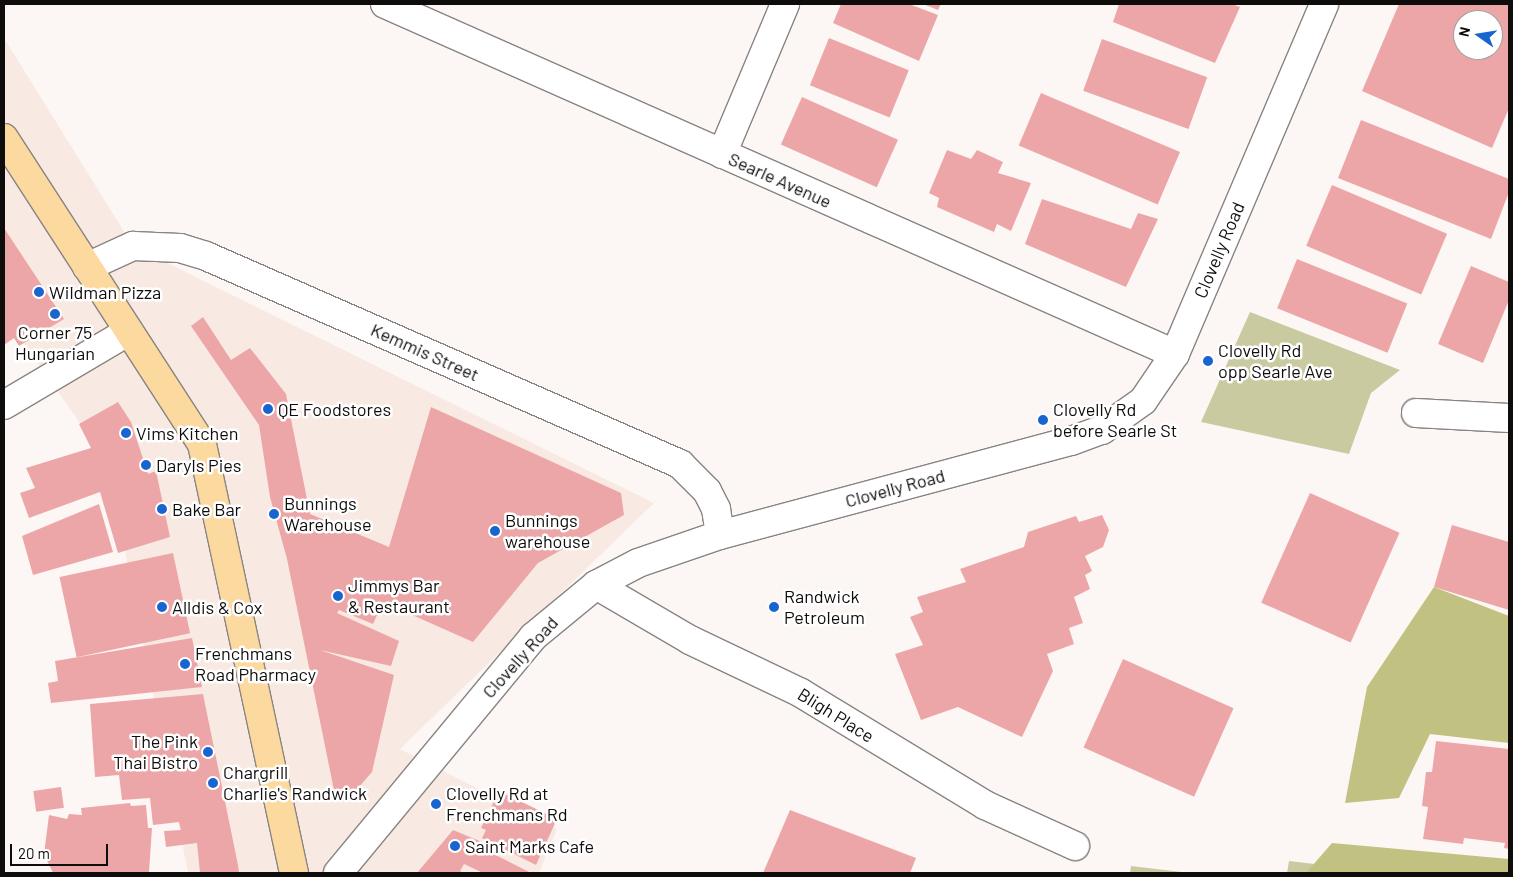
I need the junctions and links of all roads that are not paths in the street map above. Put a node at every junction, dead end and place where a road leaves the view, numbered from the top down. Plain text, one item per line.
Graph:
1 (385, 4) edge
2 (785, 4) edge
3 (1324, 4) edge
4 (4, 138) edge
5 (722, 154) junction
6 (87, 267) junction
7 (129, 332) junction
8 (1175, 354) junction
9 (4, 405) edge
10 (1416, 413) dead end
11 (1509, 418) edge
12 (720, 535) junction
13 (596, 585) junction
14 (1075, 846) dead end
15 (294, 873) edge
16 (338, 873) edge

1 - 5 street, Searle Avenue
2 - 5 street
3 - 8 street, Clovelly Road
4 - 6 main road
5 - 8 street, Searle Avenue
6 - 7 main road
6 - 12 street, Kemmis Street
7 - 9 street
7 - 15 main road
8 - 12 street, Clovelly Road
10 - 11 street
12 - 13 street, Clovelly Road
13 - 14 street, Bligh Place
13 - 16 street, Clovelly Road

